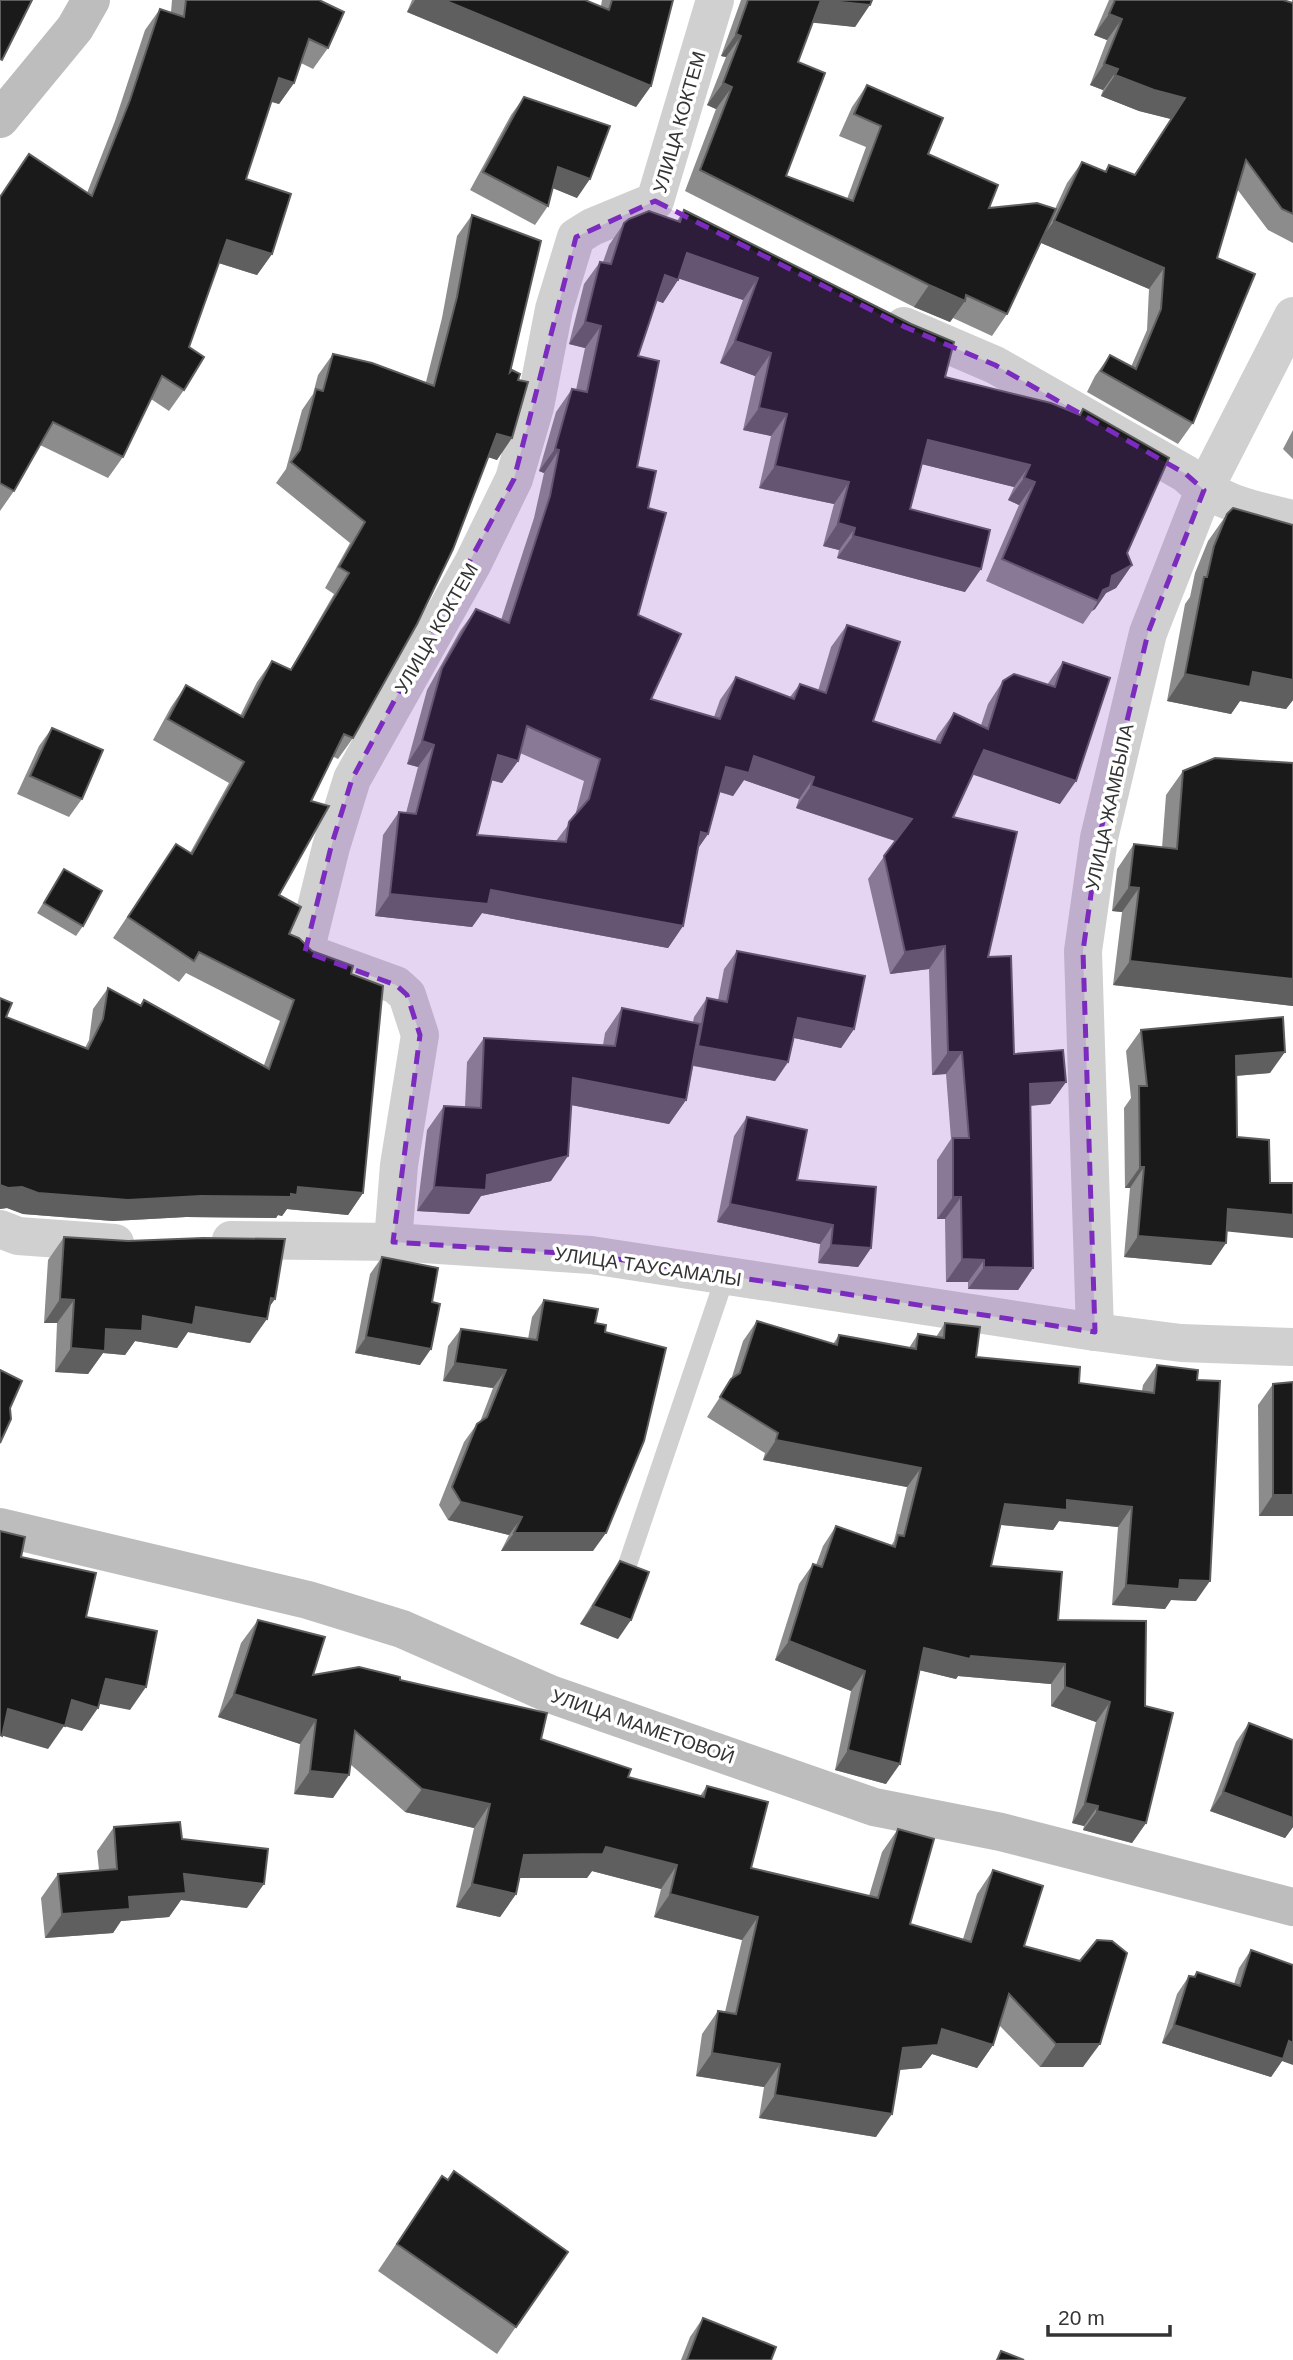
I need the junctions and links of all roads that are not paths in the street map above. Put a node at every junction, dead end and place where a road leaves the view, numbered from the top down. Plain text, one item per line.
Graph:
1 (91, 0) edge
2 (715, 0) edge
3 (0, 119) edge
4 (655, 201) junction
5 (691, 219) edge
6 (869, 308) edge
7 (1293, 316) edge
8 (1203, 490) junction
9 (1293, 519) edge
10 (0, 1229) edge
11 (200, 1240) edge
12 (150, 1241) edge
13 (393, 1242) junction
14 (725, 1277) junction
15 (1095, 1332) junction
16 (1293, 1347) edge
17 (0, 1527) edge
18 (628, 1563) edge
19 (1293, 1907) edge

1 - 3 street
2 - 4 street, УЛИЦА КОКТЕМ
4 - 5 street
4 - 13 street, УЛИЦА КОКТЕМ
6 - 8 street
7 - 8 street, УЛИЦА ЖАМБЫЛА
8 - 9 street
8 - 15 street, УЛИЦА ЖАМБЫЛА
10 - 12 street
11 - 13 street, УЛИЦА ТАУСАМАЛЫ
13 - 14 street, УЛИЦА ТАУСАМАЛЫ
14 - 15 street, УЛИЦА ТАУСАМАЛЫ
14 - 18 lane
15 - 16 street, УЛИЦА ТАУСАМАЛЫ
17 - 19 street, УЛИЦА МАМЕТОВОЙ

